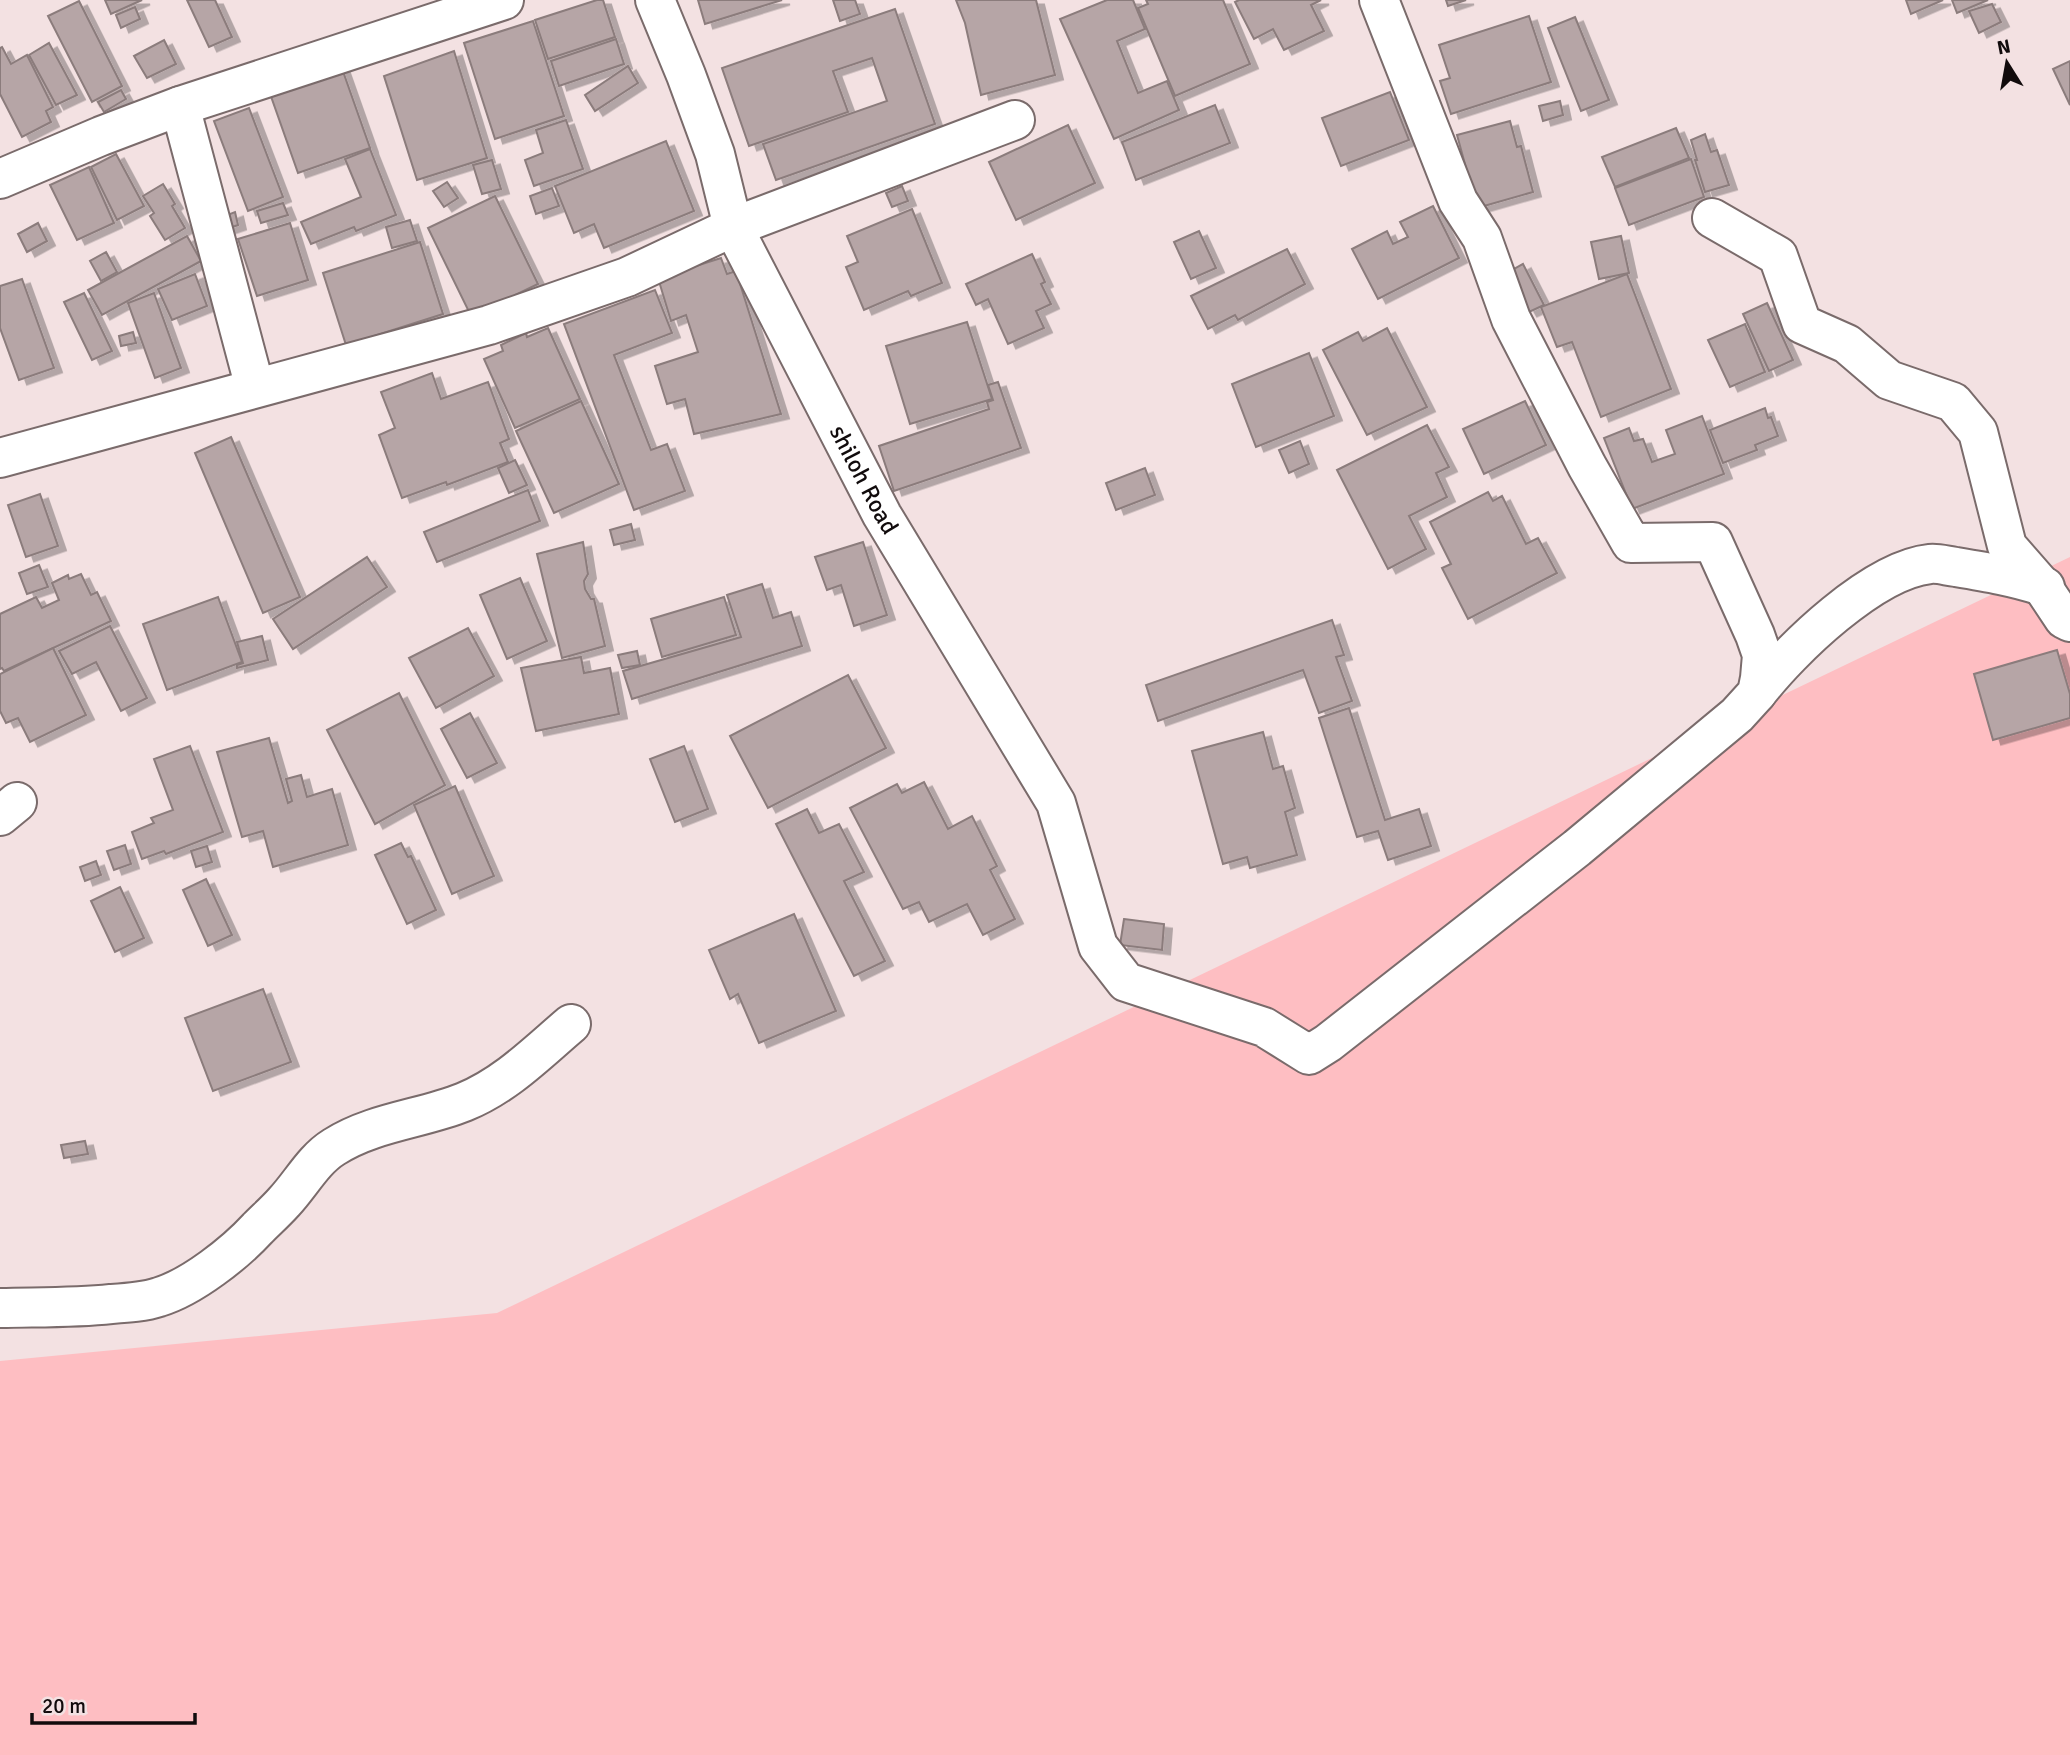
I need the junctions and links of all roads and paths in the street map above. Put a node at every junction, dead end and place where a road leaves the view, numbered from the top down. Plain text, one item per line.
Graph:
1 (504, 0) edge
2 (655, 0) edge
3 (1379, 0) edge
4 (180, 106) junction
5 (1015, 120) dead end
6 (0, 179) edge
7 (1712, 218) dead end
8 (733, 227) junction
9 (255, 388) junction
10 (0, 458) edge
11 (2056, 591) edge
12 (2070, 622) edge
13 (1757, 693) junction
14 (571, 1024) dead end
15 (0, 1308) edge

1 - 4 street
2 - 8 street, shiloh Road
3 - 13 street
4 - 6 street
4 - 9 street
5 - 8 street
7 - 11 street
8 - 9 street
8 - 13 street, shiloh Road
9 - 10 street
11 - 12 street
11 - 13 street
14 - 15 street

